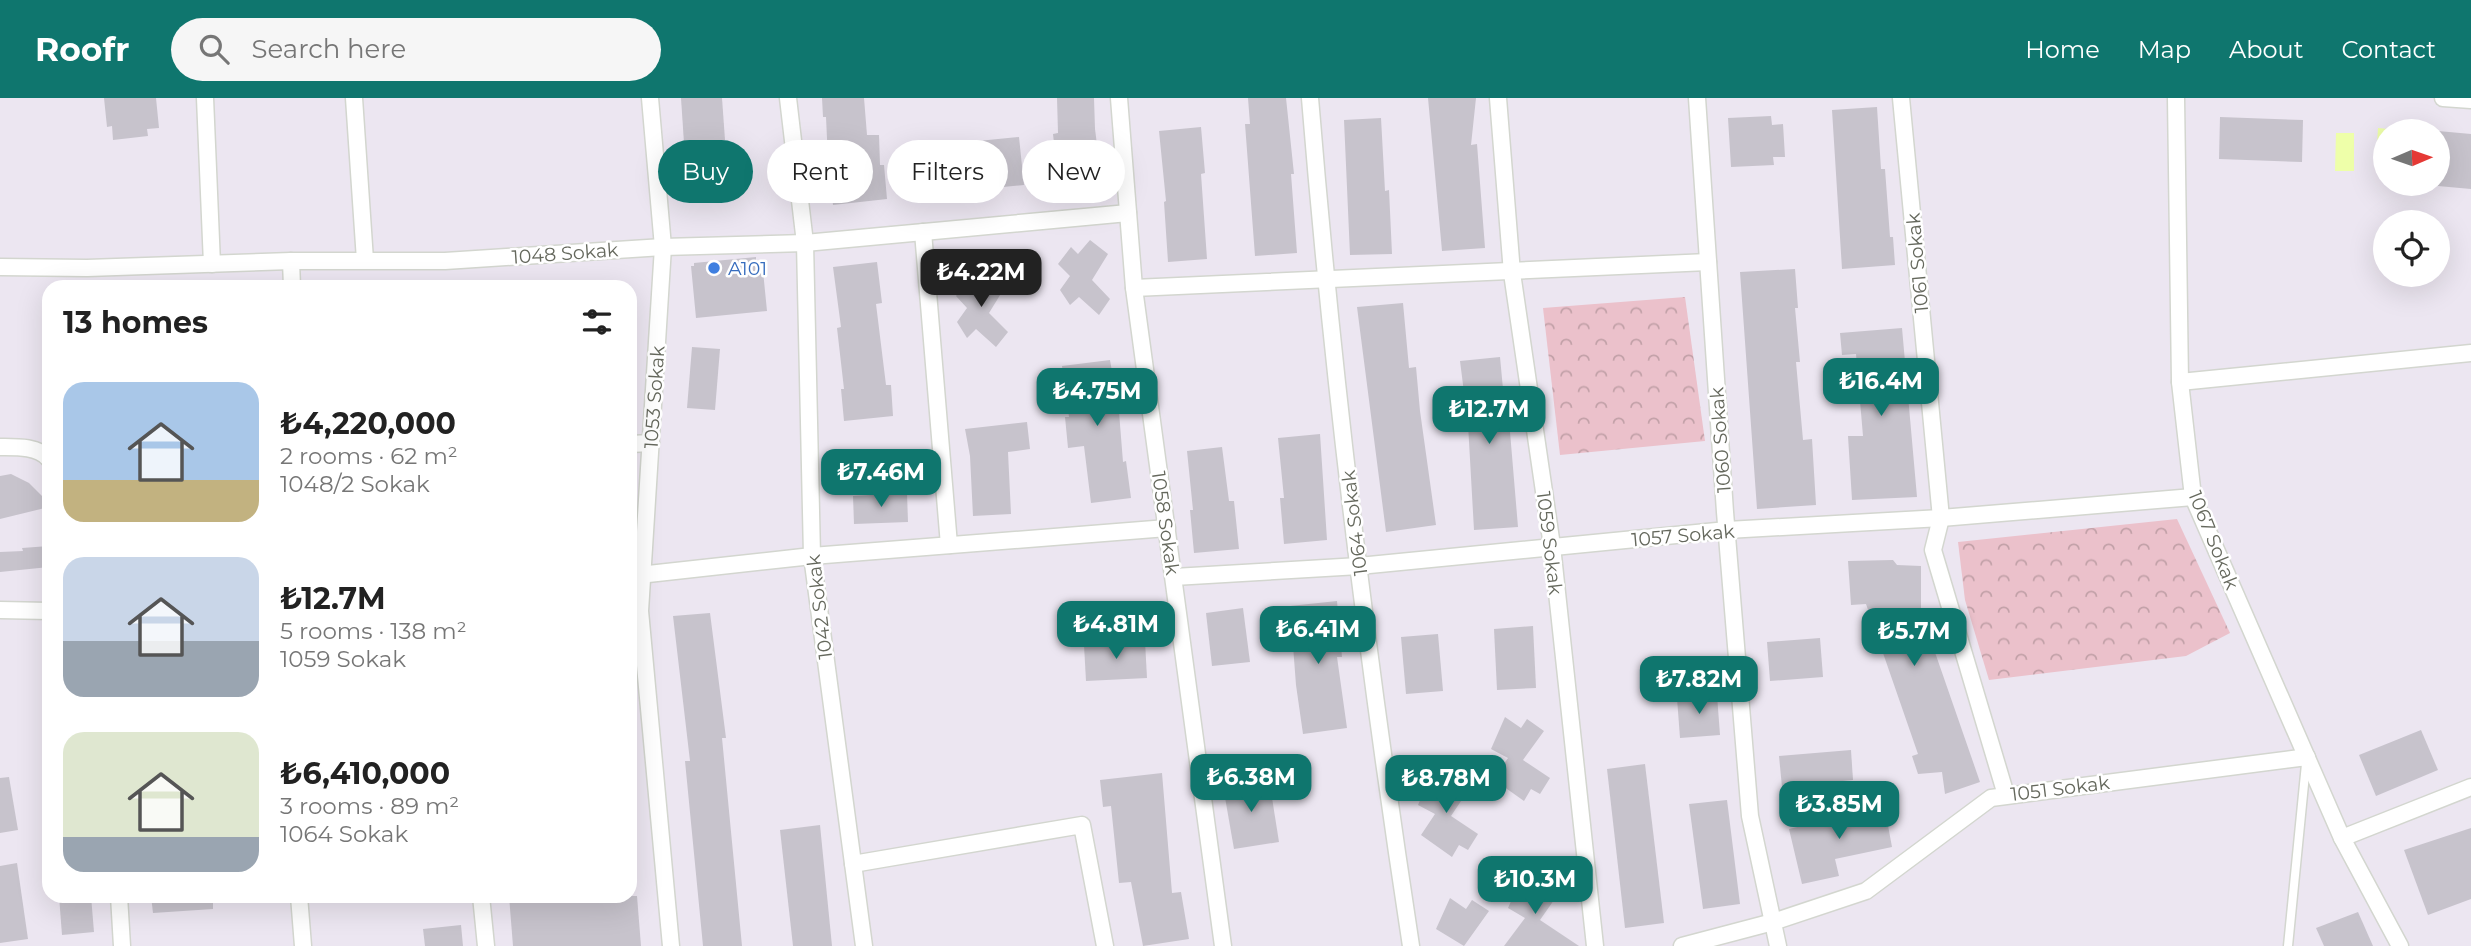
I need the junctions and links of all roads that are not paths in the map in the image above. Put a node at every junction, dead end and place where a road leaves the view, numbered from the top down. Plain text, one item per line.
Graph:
1 (205, 98) edge
2 (354, 98) edge
3 (650, 98) edge
4 (788, 98) edge
5 (1119, 98) edge
6 (1310, 98) edge
7 (1498, 98) edge
8 (1697, 98) edge
9 (1901, 98) edge
10 (2176, 98) edge
11 (2443, 98) edge
12 (2471, 100) edge
13 (1128, 213) junction
14 (923, 232) junction
15 (805, 243) junction
16 (663, 247) junction
17 (365, 260) junction
18 (291, 261) junction
19 (1708, 262) junction
20 (212, 264) junction
21 (0, 267) edge
22 (1512, 273) junction
23 (292, 280) edge
24 (1325, 281) junction
25 (1134, 288) junction
26 (2471, 353) edge
27 (2180, 382) junction
28 (651, 443) junction
29 (637, 444) edge
30 (0, 447) edge
31 (42, 453) edge
32 (2193, 497) junction
33 (1941, 518) junction
34 (1167, 528) junction
35 (1727, 530) junction
36 (949, 545) junction
37 (1552, 547) junction
38 (812, 555) junction
39 (1359, 566) junction
40 (637, 567) edge
41 (637, 576) edge
42 (1174, 577) junction
43 (637, 588) edge
44 (0, 610) edge
45 (42, 611) edge
46 (2307, 757) junction
47 (2471, 787) edge
48 (2006, 795) junction
49 (2342, 838) junction
50 (853, 864) junction
51 (119, 903) edge
52 (300, 903) edge
53 (482, 903) edge
54 (1773, 922) junction
55 (122, 946) edge
56 (303, 946) edge
57 (486, 946) edge
58 (671, 946) edge
59 (864, 946) edge
60 (1105, 946) edge
61 (1223, 946) edge
62 (1411, 946) edge
63 (1595, 946) edge
64 (1682, 946) edge
65 (1778, 946) edge
66 (2288, 946) edge
67 (2400, 946) edge

1 - 20 street
2 - 17 street
3 - 16 street, 1053 Sokak
4 - 15 street, 1042 Sokak
5 - 13 street, 1058 Sokak
6 - 24 street, 1064 Sokak
7 - 22 street, 1059 Sokak
8 - 19 street, 1060 Sokak
9 - 33 street, 1061 Sokak
10 - 27 street, 1067 Sokak
11 - 12 street
13 - 14 street, 1048 Sokak
13 - 25 street, 1058 Sokak
14 - 15 street, 1048 Sokak
14 - 36 street
15 - 16 street, 1048 Sokak
15 - 38 street, 1042 Sokak
16 - 17 street, 1048 Sokak
16 - 28 street, 1053 Sokak
17 - 18 street, 1048 Sokak
18 - 20 street, 1048 Sokak
18 - 23 street
19 - 22 street
19 - 35 street, 1060 Sokak
20 - 21 street, 1048 Sokak
22 - 24 street
22 - 37 street, 1059 Sokak
24 - 25 street
24 - 39 street, 1064 Sokak
25 - 34 street, 1058 Sokak
26 - 27 street
27 - 32 street, 1067 Sokak
28 - 29 street
28 - 40 street, 1053 Sokak
30 - 31 street
32 - 33 street, 1057 Sokak
32 - 46 street, 1067 Sokak
33 - 35 street, 1057 Sokak
33 - 48 street, 1061 Sokak
34 - 36 street
34 - 42 street, 1058 Sokak
35 - 37 street, 1057 Sokak
35 - 54 street, 1060 Sokak
36 - 38 street
37 - 39 street, 1057 Sokak
37 - 63 street, 1059 Sokak
38 - 41 street
38 - 50 street, 1042 Sokak
39 - 42 street, 1057 Sokak
39 - 62 street, 1064 Sokak
42 - 61 street, 1058 Sokak
43 - 58 street, 1053 Sokak
44 - 45 street
46 - 48 street, 1051 Sokak
46 - 49 street, 1067 Sokak
46 - 66 lane
47 - 49 street
48 - 54 street, 1051 Sokak
49 - 67 street, 1067 Sokak
50 - 59 street, 1042 Sokak
50 - 60 street
51 - 55 street
52 - 56 street
53 - 57 street
54 - 64 street, 1051 Sokak
54 - 65 street, 1060 Sokak

